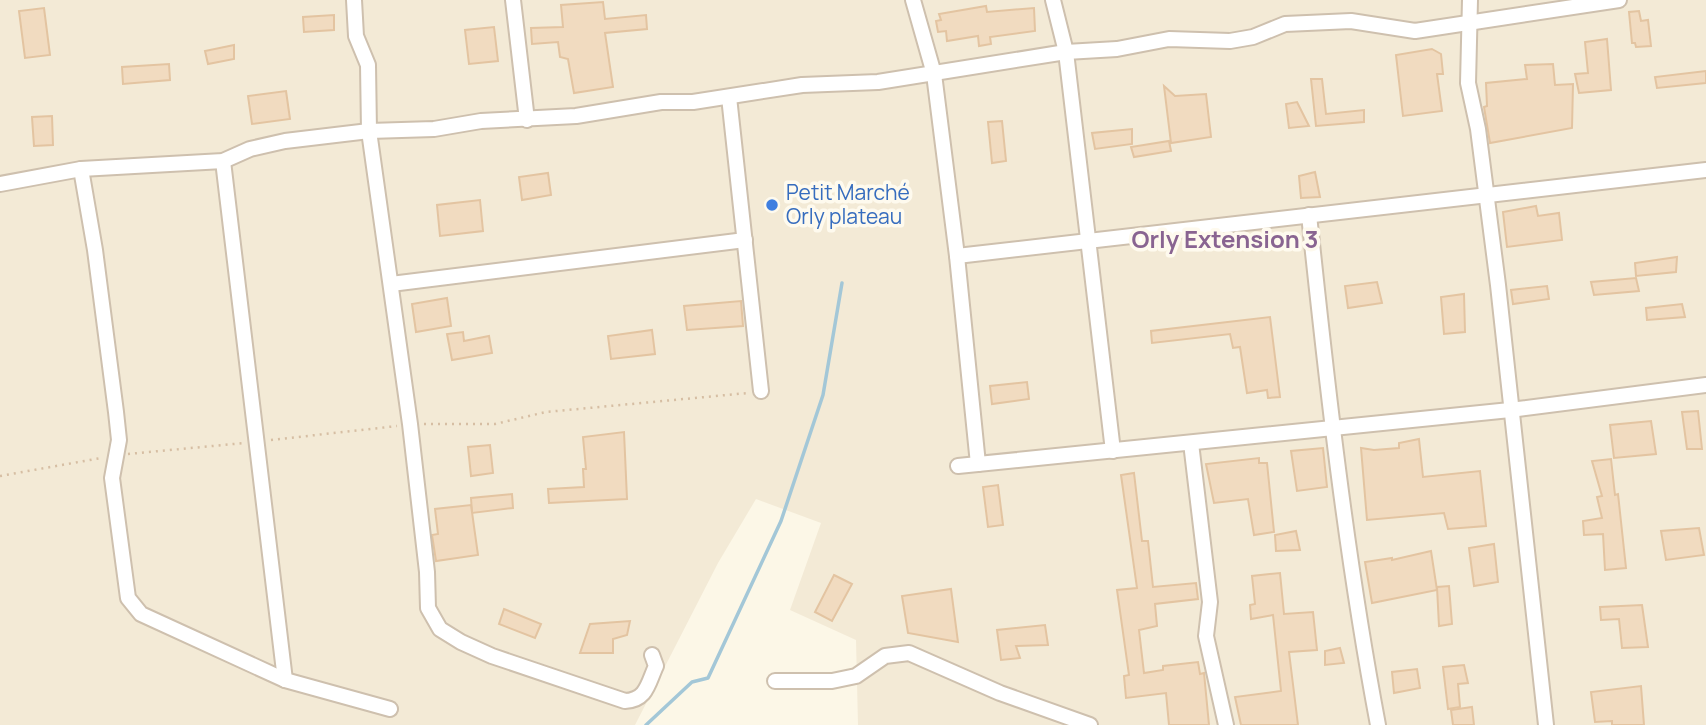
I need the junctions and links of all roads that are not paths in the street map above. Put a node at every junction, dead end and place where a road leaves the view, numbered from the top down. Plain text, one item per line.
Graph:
1 (354, 0) edge
2 (513, 0) edge
3 (913, 0) edge
4 (1053, 0) edge
5 (1470, 0) edge
6 (1619, 0) edge
7 (1469, 23) junction
8 (1066, 52) junction
9 (934, 74) junction
10 (729, 96) junction
11 (527, 120) junction
12 (369, 131) junction
13 (223, 161) junction
14 (81, 169) junction
15 (1706, 170) edge
16 (0, 184) edge
17 (1486, 195) junction
18 (1309, 215) junction
19 (745, 240) junction
20 (1088, 241) junction
21 (957, 256) junction
22 (391, 284) junction
23 (1706, 385) edge
24 (761, 391) road end
25 (1510, 410) junction
26 (1331, 428) junction
27 (1191, 443) junction
28 (1113, 451) junction
29 (978, 464) junction
30 (958, 466) dead end
31 (652, 655) dead end
32 (285, 680) junction
33 (775, 681) dead end
34 (390, 709) dead end
35 (1090, 725) edge
36 (1226, 725) edge
37 (1378, 725) edge
38 (1546, 725) edge

1 - 12 street
2 - 11 street
3 - 9 street
4 - 8 street
5 - 7 street
6 - 7 street
7 - 8 street
7 - 17 street
8 - 9 street
8 - 20 street
9 - 10 street
9 - 21 street
10 - 11 street
10 - 19 street
11 - 12 street
12 - 13 street
12 - 22 street
13 - 14 street
13 - 32 street
14 - 16 street
14 - 32 street
15 - 17 street
17 - 18 street
17 - 25 street
18 - 20 street
18 - 26 street
19 - 22 street
19 - 24 street
20 - 21 street
20 - 28 street
21 - 29 street
22 - 31 street
23 - 25 street
25 - 26 street
25 - 38 street
26 - 27 street
26 - 37 street
27 - 28 street
27 - 36 street
28 - 29 street
29 - 30 street
32 - 34 street
33 - 35 street

